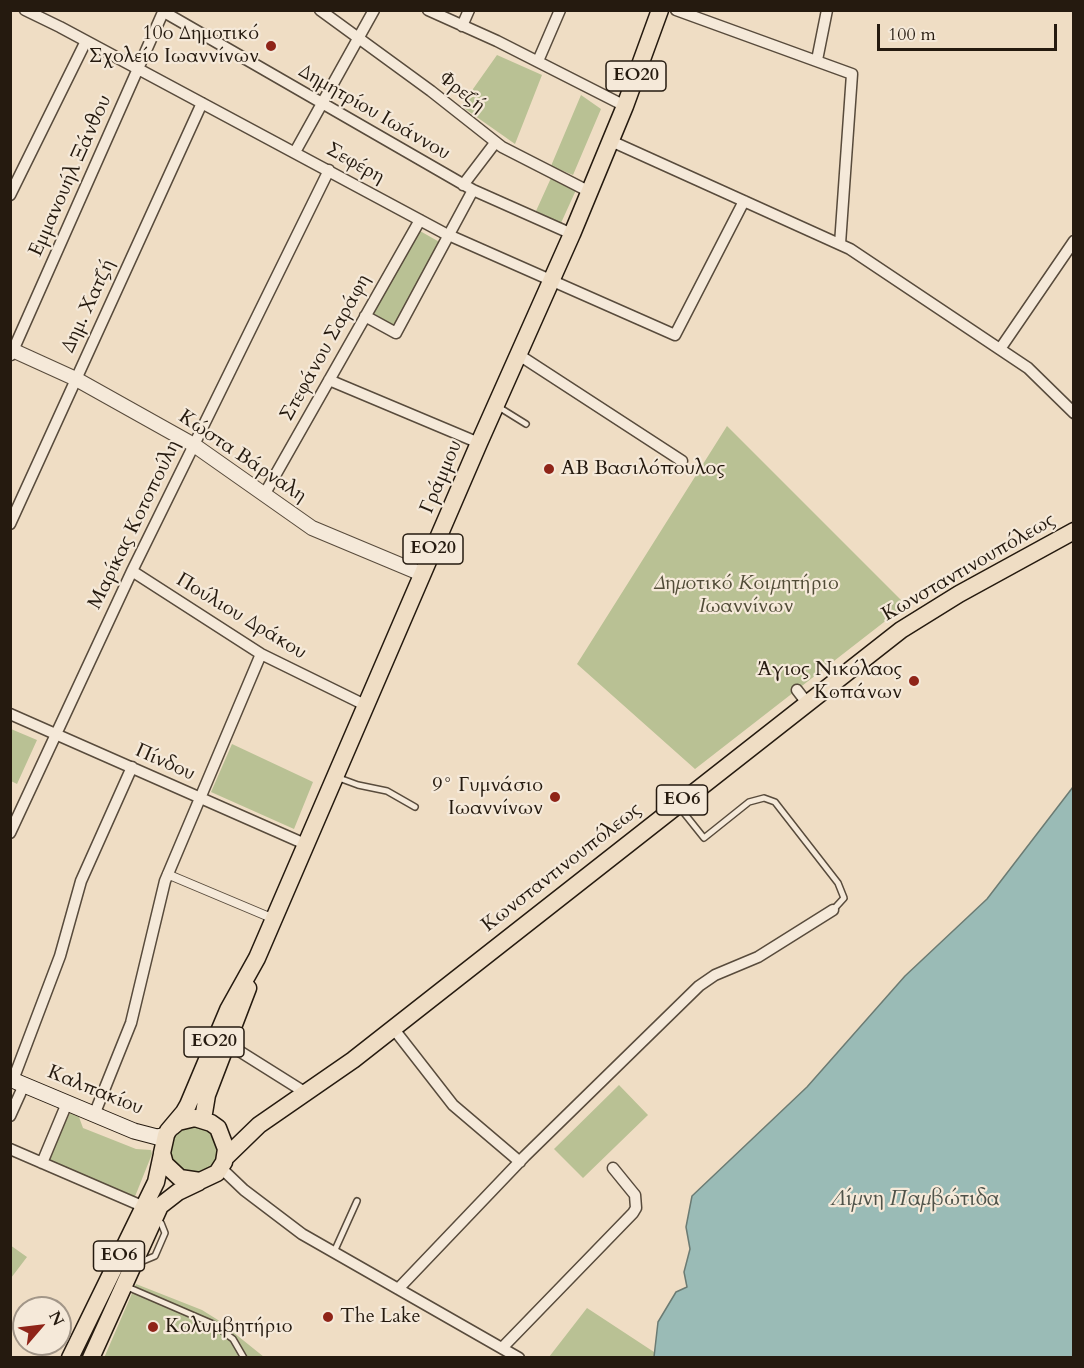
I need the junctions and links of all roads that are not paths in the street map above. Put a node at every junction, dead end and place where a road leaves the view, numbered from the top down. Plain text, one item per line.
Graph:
1 (25, 10) edge
2 (320, 10) edge
3 (374, 10) edge
4 (428, 10) edge
5 (469, 10) edge
6 (560, 10) edge
7 (660, 10) edge
8 (675, 10) edge
9 (827, 10) edge
10 (164, 11) edge
11 (462, 26) junction
12 (358, 38) junction
13 (86, 41) junction
14 (817, 60) junction
15 (538, 61) junction
16 (138, 70) junction
17 (202, 103) junction
18 (321, 104) junction
19 (625, 106) junction
20 (611, 141) junction
21 (495, 143) junction
22 (295, 152) junction
23 (329, 170) junction
24 (468, 187) junction
25 (590, 192) junction
26 (10, 195) edge
27 (744, 201) junction
28 (420, 220) junction
29 (572, 234) junction
30 (449, 236) junction
31 (1074, 241) edge
32 (840, 244) junction
33 (552, 280) junction
34 (365, 316) junction
35 (1000, 349) junction
36 (11, 352) edge
37 (519, 355) junction
38 (76, 379) junction
39 (329, 380) junction
40 (496, 405) junction
41 (1074, 413) edge
42 (526, 424) dead end
43 (479, 443) junction
44 (194, 445) junction
45 (682, 461) dead end
46 (264, 495) junction
47 (10, 524) edge
48 (1074, 531) edge
49 (132, 571) junction
50 (422, 574) junction
51 (261, 654) junction
52 (365, 705) junction
53 (10, 714) edge
54 (56, 734) junction
55 (132, 767) junction
56 (334, 776) junction
57 (199, 798) junction
58 (677, 804) junction
59 (415, 807) dead end
60 (10, 833) edge
61 (305, 844) junction
62 (167, 874) junction
63 (833, 910) joint
64 (274, 919) junction
65 (257, 958) junction
66 (393, 1028) junction
67 (228, 1044) junction
68 (16, 1081) edge
69 (306, 1093) junction
70 (67, 1103) junction
71 (94, 1115) junction
72 (10, 1116) edge
73 (203, 1119) junction
74 (259, 1125) junction
75 (218, 1128) junction
76 (169, 1131) junction
77 (10, 1149) edge
78 (162, 1153) junction
79 (520, 1161) junction
80 (42, 1163) junction
81 (614, 1168) dead end
82 (215, 1171) junction
83 (357, 1201) dead end
84 (142, 1206) junction
85 (161, 1222) dead end
86 (334, 1252) junction
87 (143, 1261) dead end
88 (124, 1285) junction
89 (398, 1289) junction
90 (502, 1348) junction
91 (70, 1358) edge
92 (92, 1358) edge
93 (244, 1358) edge
94 (519, 1358) edge

1 - 13 street, Σεφέρη
2 - 12 street, Φρεζή
3 - 12 street
4 - 11 street
5 - 11 street
6 - 15 street
7 - 19 main road, Γράμμου / ΕΟ20
8 - 14 street
9 - 14 street
10 - 16 street, Εμμανουήλ Ξάνθου
10 - 18 street, Δημητρίου Ιωάννου
11 - 15 street
12 - 18 street
12 - 21 street, Φρεζή
13 - 16 street, Σεφέρη
13 - 26 street
14 - 32 street
15 - 19 street
16 - 17 street, Σεφέρη
16 - 36 street, Εμμανουήλ Ξάνθου
17 - 22 street, Σεφέρη
17 - 38 street, Δημ. Χατζή
18 - 22 street
18 - 24 street, Δημητρίου Ιωάννου
19 - 20 main road, Γράμμου / ΕΟ20
20 - 25 main road, Γράμμου / ΕΟ20
20 - 27 street
21 - 24 street
21 - 25 street, Φρεζή
22 - 23 street, Σεφέρη
23 - 28 street, Σεφέρη
23 - 44 street, Μαρίκας Κοτοπούλη
24 - 29 street, Δημητρίου Ιωάννου
24 - 30 street
25 - 29 main road, Γράμμου / ΕΟ20
27 - 32 street
27 - 33 street, Σεφέρη
28 - 30 street, Σεφέρη
28 - 34 street, Στεφάνου Σαράφη
29 - 33 main road, Γράμμου / ΕΟ20
30 - 33 street, Σεφέρη
30 - 34 street
31 - 35 street
32 - 35 street
33 - 37 main road, Γράμμου / ΕΟ20
34 - 39 street, Στεφάνου Σαράφη
35 - 41 street
36 - 38 street, Κώστα Βάρναλη
37 - 40 main road, Γράμμου / ΕΟ20
37 - 45 street
38 - 44 street, Κώστα Βάρναλη
38 - 47 street, Δημ. Χατζή
39 - 43 street
39 - 46 street, Στεφάνου Σαράφη
40 - 42 lane
40 - 43 main road, Γράμμου / ΕΟ20
43 - 50 main road, Γράμμου / ΕΟ20
44 - 46 street, Κώστα Βάρναλη
44 - 49 street, Μαρίκας Κοτοπούλη
46 - 50 street, Κώστα Βάρναλη
48 - 58 main road, Κωνσταντινουπόλεως / ΕΟ6
49 - 51 street, Πούλιου Δράκου
49 - 54 street, Μαρίκας Κοτοπούλη
50 - 52 main road, Γράμμου / ΕΟ20
51 - 52 street, Πούλιου Δράκου
51 - 57 street
52 - 56 main road, Γράμμου / ΕΟ20
53 - 54 street, Πίνδου
54 - 55 street, Πίνδου
54 - 60 street, Μαρίκας Κοτοπούλη
55 - 57 street, Πίνδου
55 - 68 street
56 - 59 lane
56 - 61 main road, Γράμμου / ΕΟ20
57 - 61 street, Πίνδου
57 - 62 street
58 - 63 lane
58 - 66 main road, Κωνσταντινουπόλεως / ΕΟ6
61 - 64 main road, Γράμμου / ΕΟ20
62 - 64 street
62 - 71 street
63 - 79 street
64 - 65 main road, Γράμμου / ΕΟ20
65 - 67 main road, Γράμμου / ΕΟ20
65 - 76 main road, Γράμμου / ΕΟ20
66 - 69 main road, Κωνσταντινουπόλεως / ΕΟ6
66 - 79 street
67 - 69 street
67 - 73 main road, Γράμμου / ΕΟ20
68 - 70 main road, Καλπακίου
68 - 72 street
69 - 74 main road, Κωνσταντινουπόλεως / ΕΟ6
70 - 71 main road, Καλπακίου
70 - 80 street
71 - 76 main road, Καλπακίου
73 - 75 main road
73 - 76 main road
74 - 75 main road, Κωνσταντινουπόλεως / ΕΟ6
74 - 82 main road, Κωνσταντινουπόλεως / ΕΟ6
75 - 82 main road
76 - 78 main road, Γράμμου / ΕΟ6
77 - 80 street
78 - 82 main road
78 - 84 main road, ΕΟ6
79 - 89 street
80 - 84 street
81 - 90 street
82 - 86 street
82 - 88 main road, ΕΟ6
83 - 86 lane
84 - 91 main road, ΕΟ6
85 - 87 lane
86 - 89 street
88 - 92 main road, ΕΟ6
88 - 93 lane
89 - 90 street
90 - 94 street

